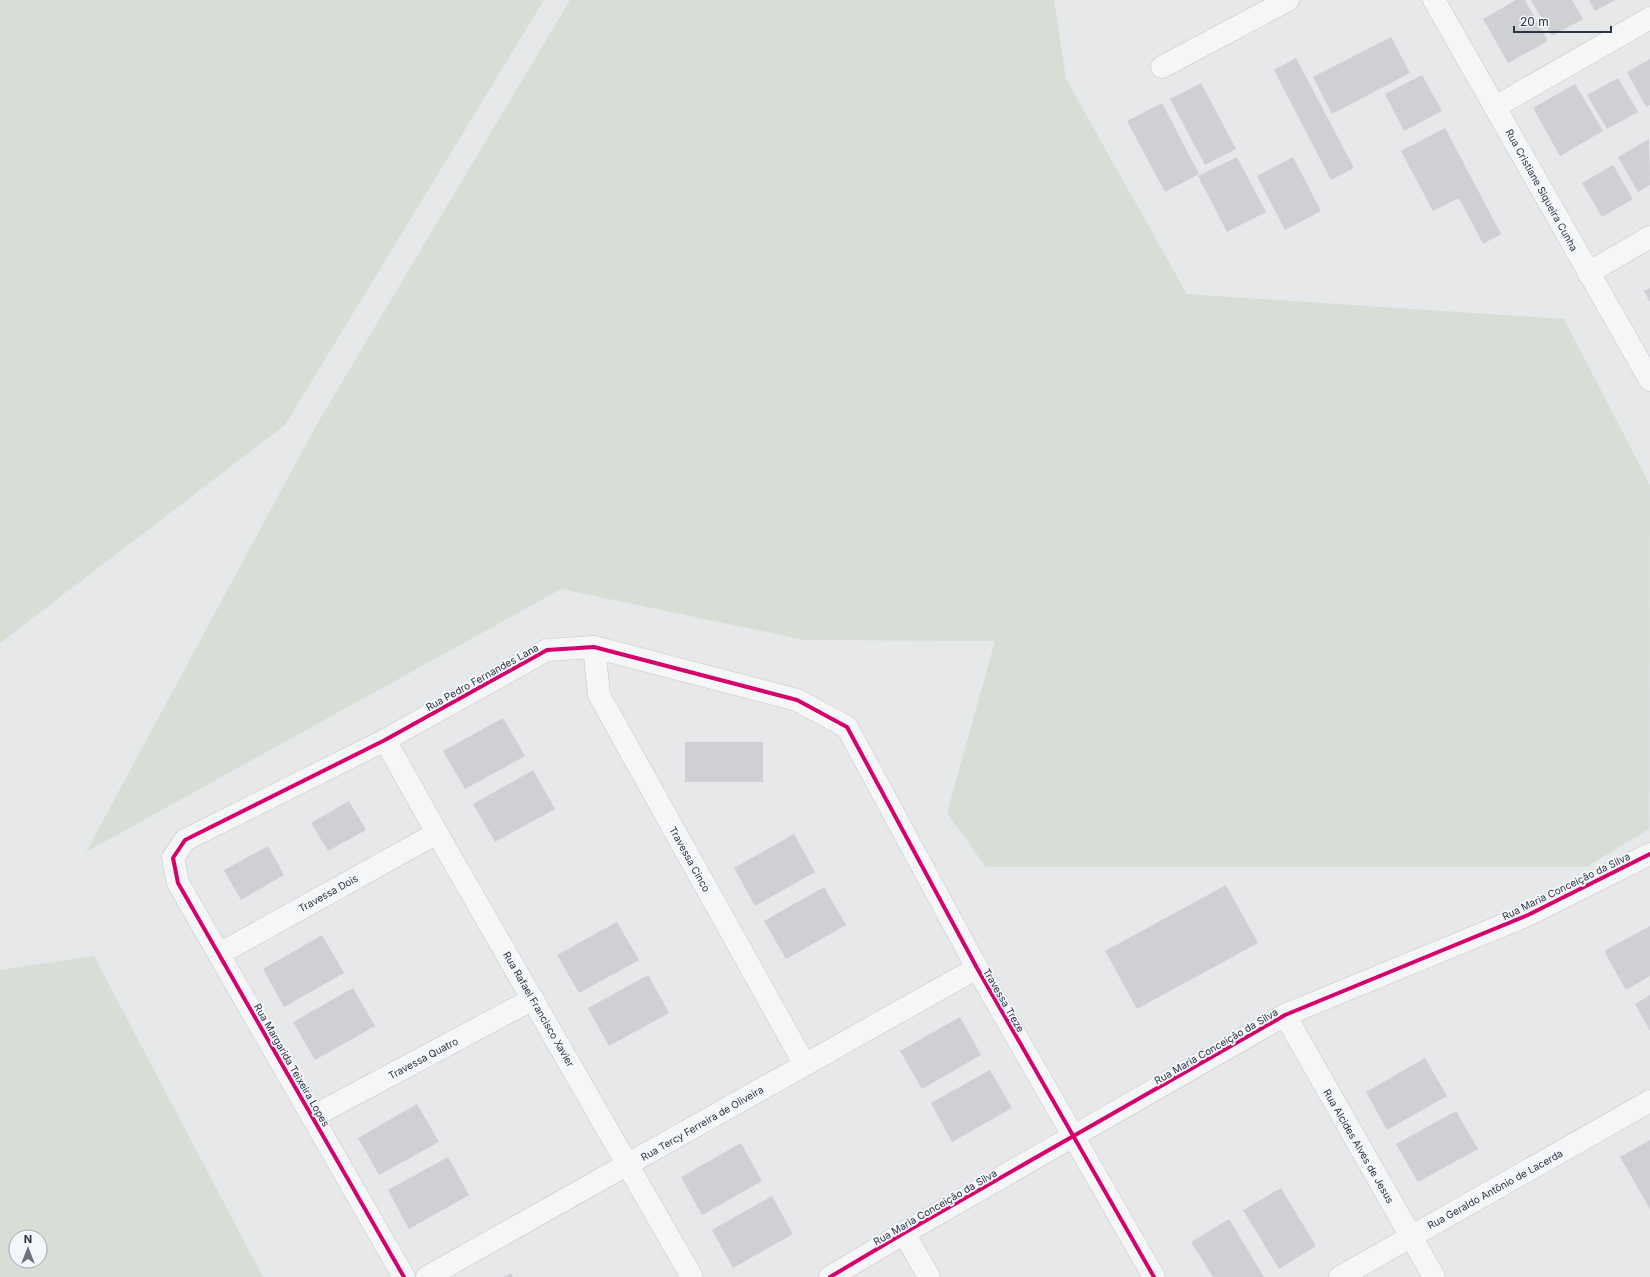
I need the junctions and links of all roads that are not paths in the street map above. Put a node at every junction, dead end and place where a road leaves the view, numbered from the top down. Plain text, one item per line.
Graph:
1 (1288, 0) edge
2 (1434, 0) edge
3 (1650, 18) edge
4 (1162, 68) dead end
5 (1495, 107) junction
6 (1650, 237) edge
7 (1588, 273) junction
8 (1650, 380) edge
9 (594, 647) junction
10 (847, 728) joint
11 (386, 740) junction
12 (437, 833) junction
13 (1650, 854) edge
14 (173, 858) joint
15 (219, 954) junction
16 (977, 968) junction
17 (533, 999) junction
18 (1285, 1015) junction
19 (805, 1065) junction
20 (1650, 1101) edge
21 (312, 1117) junction
22 (1073, 1137) junction
23 (629, 1165) junction
24 (904, 1233) junction
25 (1411, 1237) junction
26 (404, 1277) edge
27 (427, 1277) edge
28 (692, 1277) edge
29 (830, 1277) edge
30 (929, 1277) edge
31 (1154, 1277) edge
32 (1340, 1277) edge
33 (1434, 1277) edge

1 - 4 street
2 - 5 street, Rua Cristiane Siqueira Cunha
3 - 5 street
5 - 7 street, Rua Cristiane Siqueira Cunha
6 - 7 street
7 - 8 street, Rua Cristiane Siqueira Cunha
9 - 10 street, Rua Pedro Fernandes Lana
9 - 11 street, Rua Pedro Fernandes Lana
9 - 19 street, Travessa Cinco
10 - 16 street, Travessa Treze
11 - 12 street, Rua Rafael Francisco Xavier
11 - 14 street, Rua Pedro Fernandes Lana
12 - 15 street, Travessa Dois
12 - 17 street, Rua Rafael Francisco Xavier
13 - 18 street, Rua Maria Conceição da Silva
14 - 15 street, Rua Margarida Teixeira Lopes
15 - 21 street, Rua Margarida Teixeira Lopes
16 - 19 street, Rua Tercy Ferreira de Oliveira
16 - 22 street, Travessa Treze
17 - 21 street, Travessa Quatro
17 - 23 street, Rua Rafael Francisco Xavier
18 - 22 street, Rua Maria Conceição da Silva
18 - 25 street, Rua Alcides Alves de Jesus
19 - 23 street, Rua Tercy Ferreira de Oliveira
20 - 25 street, Rua Geraldo Antônio de Lacerda
21 - 26 street, Rua Margarida Teixeira Lopes
22 - 24 street, Rua Maria Conceição da Silva
22 - 31 street, Travessa Treze
23 - 27 street, Rua Tercy Ferreira de Oliveira
23 - 28 street, Rua Rafael Francisco Xavier
24 - 29 street, Rua Maria Conceição da Silva
24 - 30 street
25 - 32 street, Rua Geraldo Antônio de Lacerda
25 - 33 street, Rua Alcides Alves de Jesus

